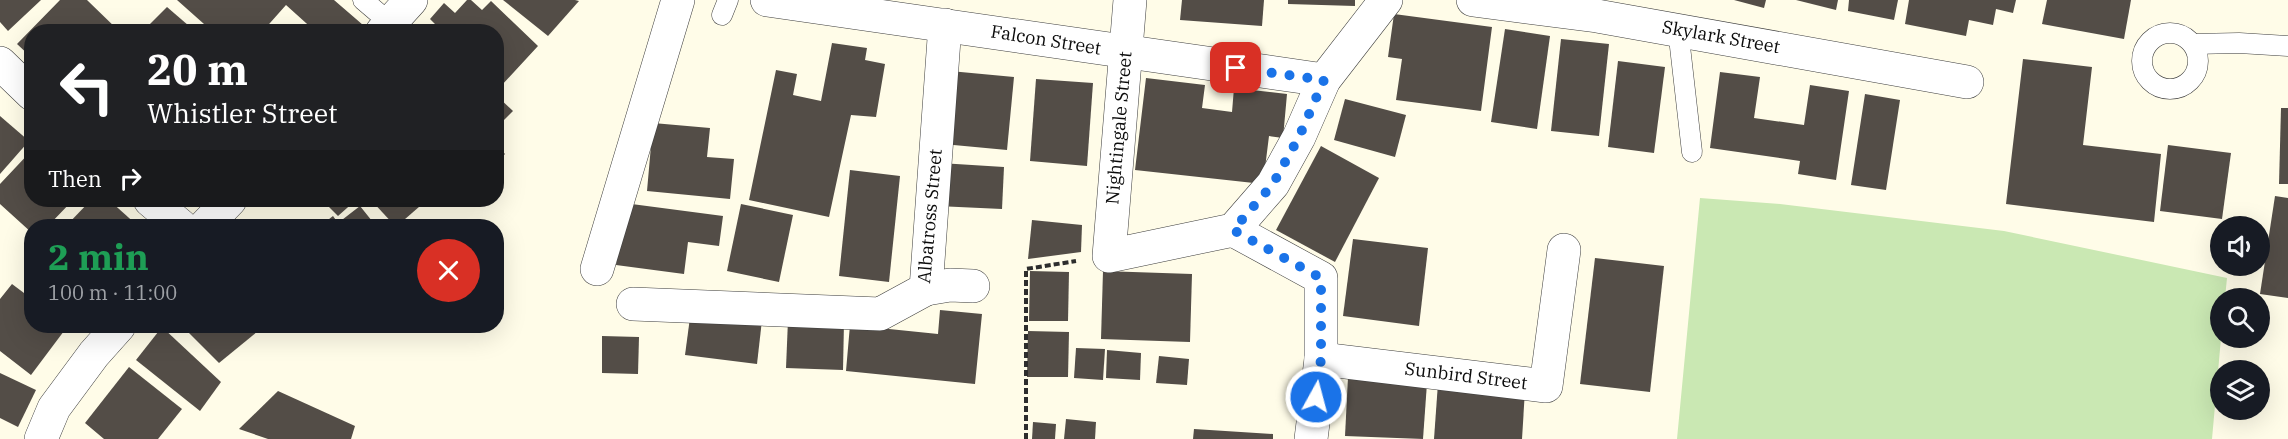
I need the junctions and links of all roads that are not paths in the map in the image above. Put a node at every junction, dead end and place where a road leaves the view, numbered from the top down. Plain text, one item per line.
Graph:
1 (363, 0) edge
2 (678, 0) edge
3 (1130, 0) edge
4 (1386, 0) edge
5 (1473, 0) edge
6 (779, 1) edge
7 (1599, 8) edge
8 (394, 18) edge
9 (945, 25) junction
10 (1677, 29) junction
11 (2193, 44) dead end
12 (2288, 46) edge
13 (1125, 52) junction
14 (0, 63) edge
15 (1324, 80) junction
16 (1967, 82) dead end
17 (24, 86) edge
18 (1692, 152) dead end
19 (158, 207) edge
20 (223, 207) edge
21 (173, 219) edge
22 (212, 219) edge
23 (1233, 230) junction
24 (1564, 250) dead end
25 (597, 269) dead end
26 (973, 286) dead end
27 (926, 289) junction
28 (633, 304) dead end
29 (112, 333) edge
30 (1321, 359) junction
31 (41, 439) edge
32 (1311, 439) edge

1 - 8 lane
2 - 25 street
3 - 13 street, Nightingale Street
4 - 15 street
5 - 7 street, Skylark Street
6 - 9 street, Falcon Street
7 - 10 street, Skylark Street
9 - 13 street, Falcon Street
9 - 27 street, Albatross Street
10 - 16 street, Skylark Street
10 - 18 lane
11 - 12 lane
13 - 15 street, Falcon Street
13 - 23 street, Nightingale Street
14 - 17 street
15 - 23 street
19 - 21 street
20 - 22 street
23 - 30 street
24 - 30 street, Sunbird Street
26 - 27 street
27 - 28 street, Albatross Street
29 - 31 street
30 - 32 street

